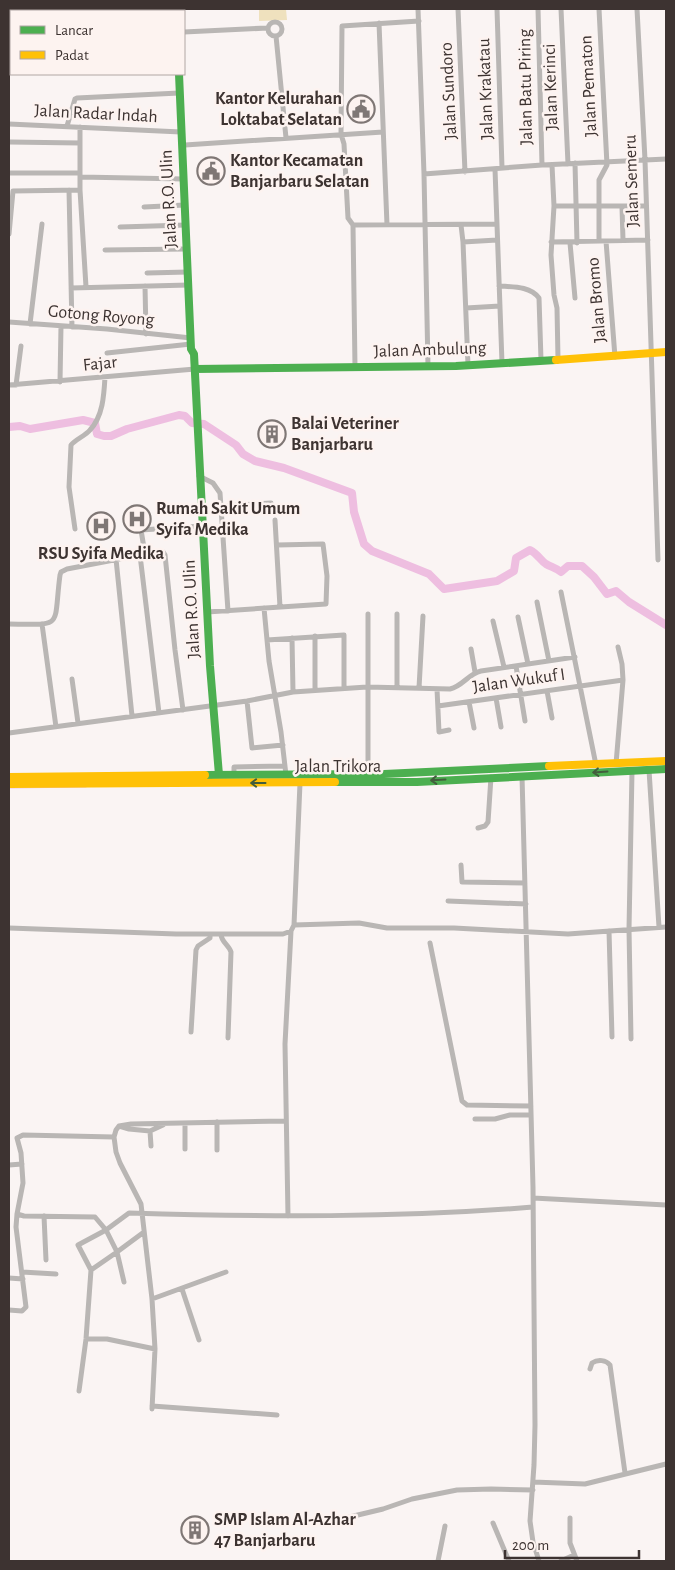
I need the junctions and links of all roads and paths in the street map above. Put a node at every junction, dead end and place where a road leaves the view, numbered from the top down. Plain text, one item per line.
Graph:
1 (418, 9) edge
2 (458, 9) edge
3 (497, 9) edge
4 (538, 9) edge
5 (561, 9) edge
6 (599, 9) edge
7 (637, 9) edge
8 (419, 21) junction
9 (379, 23) junction
10 (267, 28) junction
11 (185, 32) edge
12 (276, 36) junction
13 (180, 75) edge
14 (180, 75) edge
15 (179, 93) junction
16 (9, 124) edge
17 (66, 126) junction
18 (80, 127) junction
19 (181, 132) junction
20 (383, 132) junction
21 (341, 134) junction
22 (286, 138) junction
23 (9, 142) edge
24 (80, 143) junction
25 (186, 145) junction
26 (666, 159) edge
27 (645, 160) junction
28 (607, 161) junction
29 (575, 163) junction
30 (568, 164) junction
31 (542, 165) junction
32 (552, 165) junction
33 (502, 168) junction
34 (495, 169) junction
35 (9, 172) edge
36 (466, 172) junction
37 (424, 174) junction
38 (80, 175) junction
39 (184, 179) junction
40 (69, 190) junction
41 (80, 190) junction
42 (11, 191) edge
43 (185, 205) junction
44 (554, 206) junction
45 (599, 206) junction
46 (646, 206) junction
47 (144, 207) dead end
48 (576, 207) junction
49 (622, 207) junction
50 (42, 224) dead end
51 (425, 224) junction
52 (497, 224) junction
53 (186, 225) junction
54 (353, 225) junction
55 (386, 225) junction
56 (461, 225) junction
57 (120, 227) dead end
58 (9, 234) edge
59 (497, 240) junction
60 (600, 240) junction
61 (623, 240) junction
62 (648, 240) junction
63 (606, 241) junction
64 (463, 242) junction
65 (552, 242) junction
66 (570, 242) junction
67 (577, 243) junction
68 (187, 249) junction
69 (105, 250) dead end
70 (188, 272) junction
71 (148, 273) dead end
72 (189, 284) junction
73 (145, 286) junction
74 (499, 286) junction
75 (86, 287) junction
76 (71, 288) junction
77 (575, 298) dead end
78 (500, 306) junction
79 (466, 308) junction
80 (9, 322) edge
81 (192, 322) junction
82 (30, 324) junction
83 (61, 326) junction
84 (72, 327) junction
85 (146, 334) junction
86 (192, 345) junction
87 (21, 346) dead end
88 (652, 352) junction
89 (666, 352) edge
90 (107, 353) dead end
91 (615, 357) junction
92 (558, 359) junction
93 (541, 360) junction
94 (502, 363) junction
95 (468, 365) junction
96 (428, 366) junction
97 (355, 367) junction
98 (194, 369) junction
99 (105, 377) junction
100 (60, 382) junction
101 (9, 385) edge
102 (16, 385) junction
103 (199, 476) junction
104 (271, 502) dead end
105 (221, 506) junction
106 (276, 520) dead end
107 (202, 526) junction
108 (75, 529) dead end
109 (277, 545) junction
110 (143, 554) junction
111 (116, 559) junction
112 (658, 560) dead end
113 (561, 592) dead end
114 (537, 602) dead end
115 (280, 607) junction
116 (264, 608) junction
117 (228, 611) junction
118 (207, 612) junction
119 (368, 614) dead end
120 (397, 614) dead end
121 (423, 616) dead end
122 (518, 617) dead end
123 (493, 621) dead end
124 (9, 624) edge
125 (42, 624) junction
126 (315, 636) junction
127 (292, 638) junction
128 (267, 640) junction
129 (618, 647) dead end
130 (472, 649) dead end
131 (575, 657) junction
132 (549, 661) junction
133 (528, 664) junction
134 (516, 666) junction
135 (504, 667) junction
136 (475, 672) junction
137 (72, 679) dead end
138 (623, 680) junction
139 (581, 686) junction
140 (367, 687) junction
141 (397, 687) junction
142 (344, 688) junction
143 (419, 688) junction
144 (437, 689) junction
145 (315, 690) junction
146 (547, 691) junction
147 (293, 692) junction
148 (520, 694) junction
149 (274, 696) junction
150 (496, 698) junction
151 (247, 701) junction
152 (469, 702) junction
153 (213, 705) junction
154 (438, 706) junction
155 (183, 710) junction
156 (159, 713) junction
157 (132, 716) junction
158 (552, 718) dead end
159 (525, 721) dead end
160 (78, 723) junction
161 (56, 727) junction
162 (501, 727) dead end
163 (474, 728) dead end
164 (449, 730) dead end
165 (9, 733) edge
166 (283, 745) junction
167 (666, 761) edge
168 (616, 764) junction
169 (596, 765) junction
170 (285, 766) junction
171 (666, 769) edge
172 (648, 770) junction
173 (541, 771) junction
174 (632, 771) junction
175 (368, 774) junction
176 (219, 775) junction
177 (234, 775) junction
178 (286, 775) junction
179 (522, 776) junction
180 (9, 777) edge
181 (491, 777) junction
182 (309, 779) junction
183 (75, 780) junction
184 (300, 783) junction
185 (9, 784) edge
186 (478, 828) dead end
187 (461, 865) dead end
188 (525, 883) junction
189 (448, 901) dead end
190 (526, 904) junction
191 (294, 925) junction
192 (666, 927) edge
193 (9, 928) edge
194 (659, 928) junction
195 (628, 930) junction
196 (291, 931) junction
197 (609, 931) junction
198 (527, 933) junction
199 (210, 934) junction
200 (221, 934) junction
201 (430, 943) dead end
202 (191, 1032) dead end
203 (612, 1037) dead end
204 (228, 1038) dead end
205 (631, 1039) dead end
206 (531, 1106) junction
207 (532, 1115) junction
208 (475, 1119) dead end
209 (285, 1121) junction
210 (217, 1122) junction
211 (185, 1123) junction
212 (166, 1124) junction
213 (119, 1126) junction
214 (150, 1131) junction
215 (114, 1137) junction
216 (150, 1146) dead end
217 (185, 1149) dead end
218 (217, 1150) dead end
219 (22, 1164) junction
220 (9, 1165) edge
221 (533, 1198) junction
222 (666, 1205) edge
223 (533, 1207) junction
224 (17, 1214) junction
225 (142, 1214) junction
226 (44, 1216) junction
227 (288, 1216) junction
228 (106, 1230) junction
229 (144, 1232) junction
230 (117, 1252) junction
231 (46, 1260) dead end
232 (91, 1270) junction
233 (22, 1272) junction
234 (226, 1272) dead end
235 (56, 1274) dead end
236 (9, 1278) edge
237 (23, 1279) junction
238 (124, 1282) dead end
239 (182, 1289) junction
240 (152, 1299) junction
241 (9, 1310) edge
242 (86, 1339) junction
243 (199, 1340) dead end
244 (155, 1349) junction
245 (590, 1369) dead end
246 (79, 1391) dead end
247 (277, 1415) dead end
248 (666, 1464) edge
249 (625, 1473) junction
250 (533, 1482) junction
251 (533, 1490) junction
252 (570, 1518) dead end
253 (341, 1520) dead end
254 (493, 1524) dead end
255 (445, 1526) dead end
256 (574, 1555) junction
257 (438, 1561) edge
258 (509, 1561) edge
259 (539, 1561) edge
260 (561, 1561) edge
261 (577, 1561) edge

1 - 8 street
2 - 36 street, Jalan Sundoro
3 - 33 street, Jalan Krakatau
4 - 31 street, Jalan Batu Piring
5 - 30 street, Jalan Kerinci
6 - 28 street, Jalan Pematon
7 - 27 street, Jalan Semeru
8 - 9 street
8 - 37 street
9 - 20 street
9 - 21 street
10 - 11 street
10 - 12 street
10 - 12 street
12 - 22 street
13 - 15 main road, Jalan R.O. Ulin
14 - 25 main road, Jalan R.O. Ulin
15 - 17 street
15 - 19 main road, Jalan R.O. Ulin
16 - 17 street, Jalan Radar Indah
17 - 18 street, Jalan Radar Indah
18 - 19 street, Jalan Radar Indah
18 - 24 street
19 - 39 main road, Jalan R.O. Ulin
20 - 21 street
20 - 55 street
21 - 22 street
21 - 54 street
22 - 25 street
23 - 24 street
24 - 38 street
25 - 81 main road, Jalan R.O. Ulin
26 - 27 street
27 - 28 street
27 - 46 street, Jalan Semeru
28 - 29 street
28 - 45 street
29 - 30 street
29 - 48 street
30 - 32 street
31 - 32 street
31 - 33 street
32 - 44 street
33 - 34 street
34 - 36 street
34 - 52 street
35 - 38 street
36 - 37 street
37 - 51 street
38 - 39 street
38 - 41 street
39 - 43 main road, Jalan R.O. Ulin
40 - 41 street
40 - 42 street
40 - 76 street
41 - 75 street
42 - 58 street
43 - 47 street
43 - 53 main road, Jalan R.O. Ulin
44 - 48 street
44 - 65 street
45 - 48 street
45 - 49 street
45 - 60 street
46 - 49 street
46 - 62 street, Jalan Semeru
48 - 67 street
49 - 61 street
50 - 82 street
51 - 55 street
51 - 56 street
51 - 96 street
52 - 56 street
52 - 59 street
53 - 57 street
53 - 68 main road, Jalan R.O. Ulin
54 - 55 street
54 - 97 street
56 - 64 street
59 - 64 street
59 - 74 street
60 - 63 street
60 - 67 street
61 - 62 street
61 - 63 street
62 - 88 street, Jalan Semeru
63 - 91 street, Jalan Bromo
64 - 79 street
65 - 66 street
65 - 92 street
66 - 67 street
66 - 77 street
68 - 69 street
68 - 70 main road, Jalan R.O. Ulin
70 - 71 street
70 - 72 main road, Jalan R.O. Ulin
72 - 73 street
72 - 81 main road, Jalan R.O. Ulin
73 - 75 street
73 - 85 street
74 - 78 street
74 - 93 street
75 - 76 street
76 - 84 street
78 - 79 street
78 - 94 street
79 - 95 street
80 - 82 street, Gotong Royong
81 - 86 main road, Jalan R.O. Ulin
81 - 86 main road, Jalan R.O. Ulin
82 - 83 street, Gotong Royong
83 - 84 street, Gotong Royong
83 - 100 street
84 - 85 street, Gotong Royong
85 - 86 street, Gotong Royong
86 - 90 street
86 - 98 main road, Jalan R.O. Ulin
87 - 102 street
88 - 89 main road, Jalan Ambulung
88 - 91 main road, Jalan Ambulung
88 - 112 street, Jalan Semeru
91 - 92 main road, Jalan Ambulung
92 - 93 main road, Jalan Ambulung
93 - 94 main road, Jalan Ambulung
94 - 95 main road, Jalan Ambulung
95 - 96 main road, Jalan Ambulung
96 - 97 main road, Jalan Ambulung
97 - 98 main road, Jalan Ambulung
98 - 99 street, Fajar
98 - 103 main road, Jalan R.O. Ulin
99 - 100 street, Fajar
99 - 108 street
100 - 102 street, Fajar
101 - 102 street, Fajar
103 - 105 street
103 - 107 main road, Jalan R.O. Ulin
104 - 105 street
105 - 117 street
106 - 109 street
107 - 110 street
107 - 118 main road, Jalan R.O. Ulin
109 - 115 street
109 - 115 street
110 - 111 street
110 - 155 street
110 - 156 street
111 - 125 street
111 - 157 street
113 - 131 street
114 - 132 street
115 - 116 street
116 - 117 street
116 - 128 street
117 - 118 street
118 - 153 main road, Jalan R.O. Ulin
119 - 140 street
120 - 141 street
121 - 143 street
122 - 133 street
123 - 135 street
124 - 125 street
125 - 161 street
126 - 127 street
126 - 142 street
126 - 145 street
127 - 128 street
127 - 147 street
128 - 149 street
129 - 138 street
130 - 136 street
131 - 132 street
131 - 139 street
132 - 133 street
133 - 134 street
134 - 135 street
134 - 148 street
135 - 136 street
136 - 144 street
137 - 160 street
138 - 139 street, Jalan Wukuf I
138 - 168 street
139 - 146 street, Jalan Wukuf I
139 - 169 street
140 - 141 street
140 - 142 street
140 - 175 street
141 - 143 street
142 - 145 street
143 - 144 street
144 - 154 street
145 - 147 street
146 - 148 street, Jalan Wukuf I
146 - 158 street
147 - 149 street
148 - 150 street, Jalan Wukuf I
148 - 159 street
149 - 151 street
149 - 166 street
150 - 152 street, Jalan Wukuf I
150 - 162 street
151 - 153 street
151 - 166 street
152 - 154 street, Jalan Wukuf I
152 - 163 street
153 - 155 street
153 - 176 main road, Jalan R.O. Ulin
154 - 164 street
155 - 156 street
156 - 157 street
157 - 160 street
160 - 161 street
161 - 165 street
166 - 170 street
167 - 168 main road, Jalan Trikora
168 - 169 main road, Jalan Trikora
169 - 173 main road, Jalan Trikora
170 - 177 street
170 - 178 street
171 - 172 main road, Jalan Trikora
172 - 174 main road, Jalan Trikora
172 - 194 street
174 -> 173 main road, Jalan Trikora
173 - 175 main road, Jalan Trikora
173 - 179 main road, Jalan Trikora
174 - 195 street
175 - 182 main road, Jalan Trikora
176 - 177 main road, Jalan Trikora
176 - 183 main road, Jalan Trikora
177 - 178 main road, Jalan Trikora
178 - 182 main road, Jalan Trikora
179 - 181 main road, Jalan Trikora
179 - 188 street
180 - 183 main road, Jalan Trikora
181 -> 182 main road, Jalan Trikora
181 - 186 street
182 - 184 main road, Jalan Trikora
184 -> 183 main road, Jalan Trikora
183 - 185 main road, Jalan Trikora
184 - 191 street
187 - 188 street
188 - 190 street
189 - 190 street
190 - 198 street
191 - 196 street
191 - 198 street
192 - 194 street
193 - 199 street
194 - 195 street
195 - 197 street
195 - 205 street
196 - 200 street
196 - 209 street
197 - 198 street
197 - 203 street
198 - 206 street
199 - 200 street
199 - 202 street
200 - 204 street
201 - 206 street
206 - 207 street
207 - 208 street
207 - 221 street
209 - 210 street
209 - 227 street
210 - 211 street
210 - 218 street
211 - 212 street
211 - 217 street
212 - 213 street
212 - 214 street
213 - 214 street
213 - 215 street
214 - 216 street
215 - 219 street
215 - 225 street
219 - 220 street
219 - 224 street
221 - 222 street
221 - 223 street
223 - 227 street
223 - 250 street
224 - 226 street
224 - 233 street
225 - 227 street
225 - 228 street
225 - 229 street
226 - 228 street
226 - 231 street
228 - 230 street
228 - 232 street
229 - 230 street
229 - 240 street
230 - 232 street
230 - 238 street
232 - 242 street
233 - 235 street
233 - 237 street
234 - 239 street
236 - 237 street
237 - 241 street
239 - 240 street
239 - 243 street
240 - 244 street
242 - 244 street
242 - 246 street
244 - 247 street
245 - 249 street
248 - 249 street
249 - 250 street
250 - 251 street
251 - 253 street
251 - 259 street
252 - 256 street
254 - 258 street
255 - 257 street
256 - 260 street
256 - 261 street

